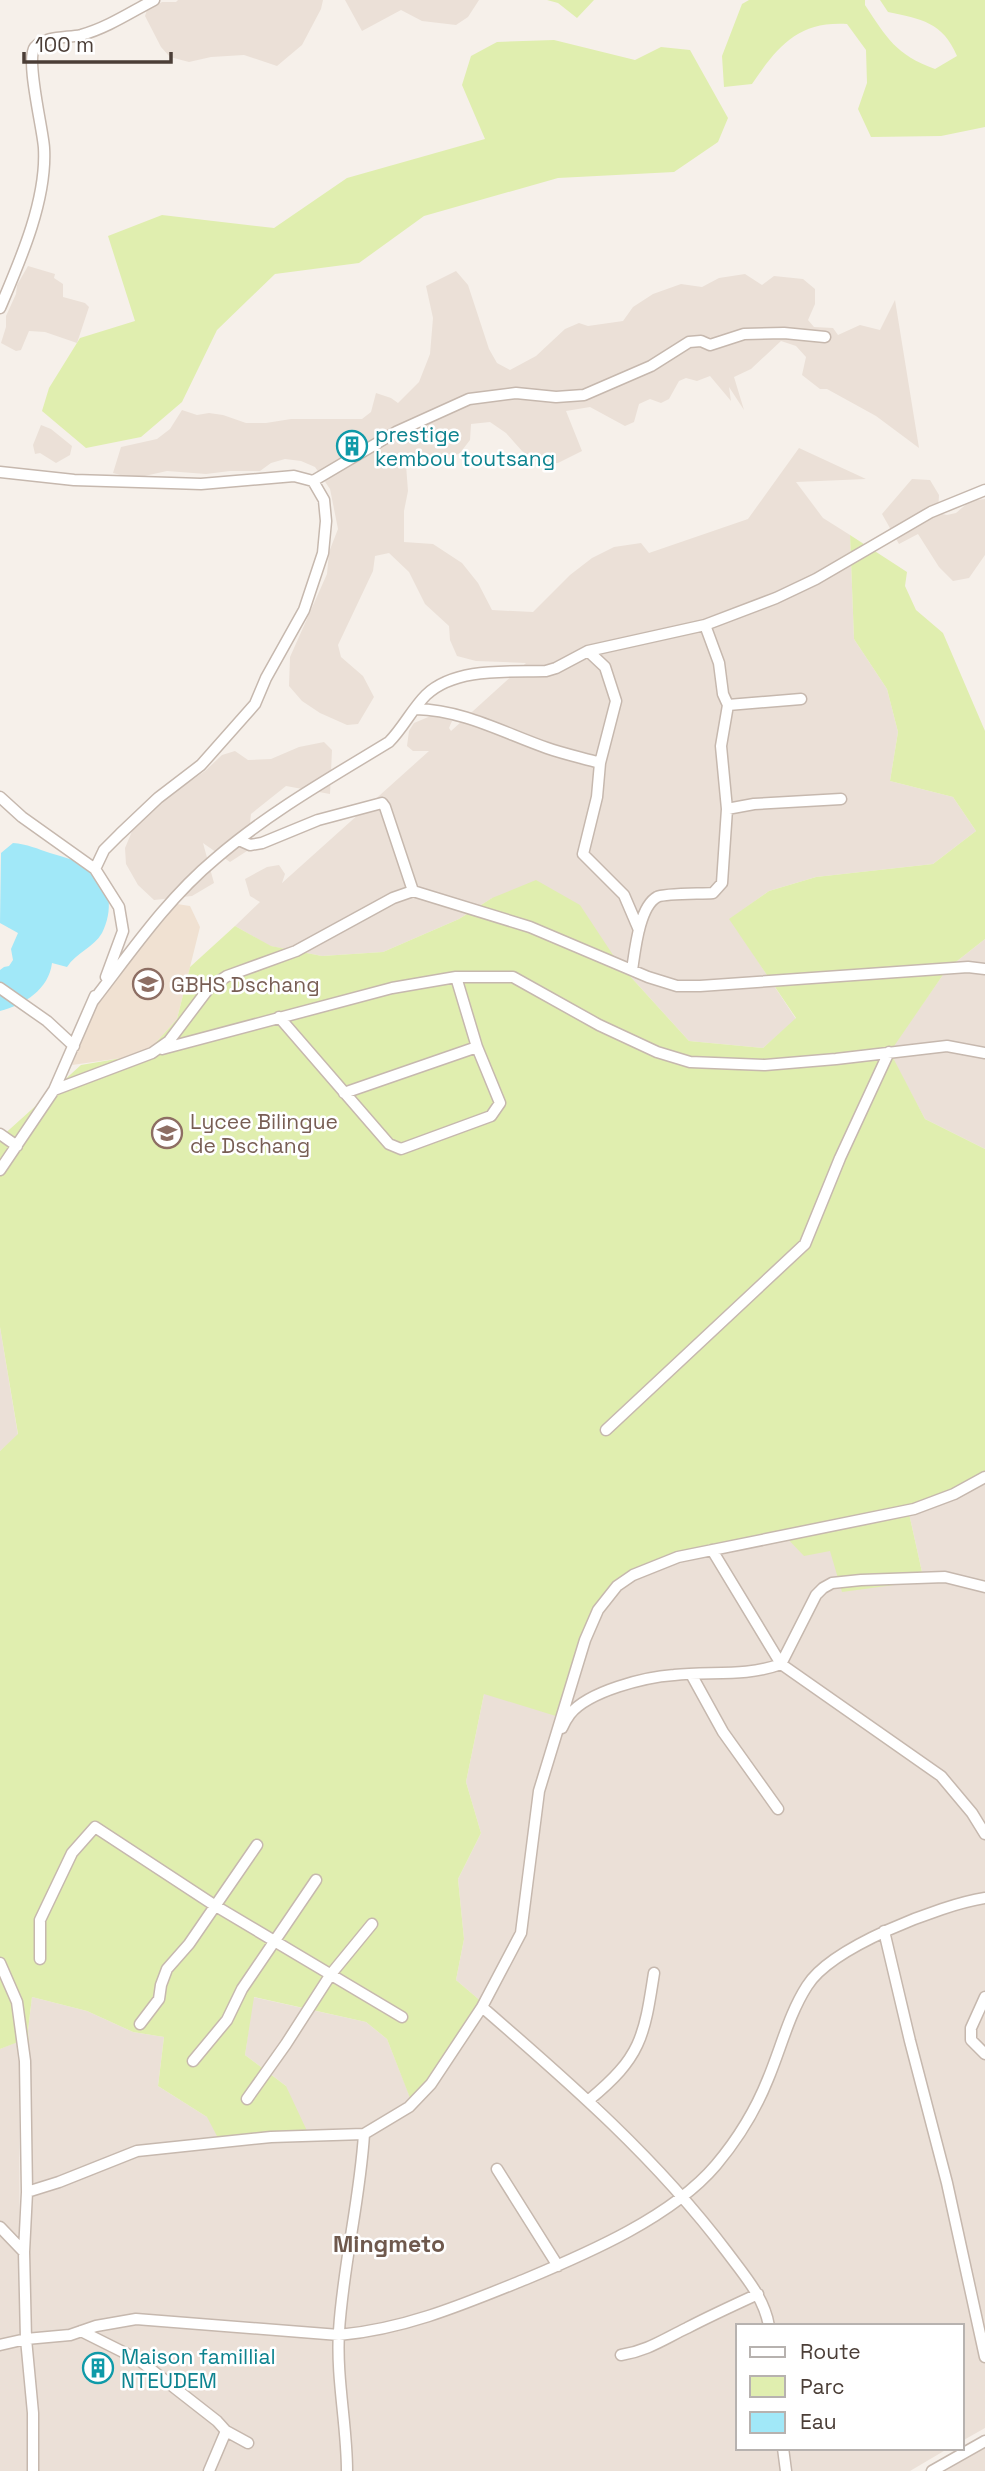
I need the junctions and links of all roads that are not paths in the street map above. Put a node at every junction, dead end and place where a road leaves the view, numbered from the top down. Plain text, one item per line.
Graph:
1 (154, 0) edge
2 (0, 308) edge
3 (825, 337) dead end
4 (0, 472) edge
5 (313, 481) junction
6 (985, 490) edge
7 (705, 625) junction
8 (588, 651) junction
9 (801, 699) dead end
10 (728, 705) junction
11 (416, 709) junction
12 (600, 763) junction
13 (0, 797) edge
14 (841, 799) dead end
15 (727, 809) junction
16 (239, 840) junction
17 (96, 869) junction
18 (413, 891) junction
19 (639, 930) junction
20 (985, 969) edge
21 (632, 970) junction
22 (456, 977) junction
23 (0, 988) edge
24 (93, 1001) junction
25 (279, 1017) junction
26 (74, 1046) junction
27 (477, 1047) junction
28 (890, 1052) junction
29 (152, 1053) junction
30 (985, 1053) edge
31 (54, 1090) junction
32 (344, 1093) junction
33 (0, 1134) edge
34 (17, 1146) junction
35 (0, 1170) edge
36 (606, 1430) dead end
37 (985, 1476) edge
38 (712, 1549) junction
39 (985, 1587) edge
40 (781, 1664) junction
41 (691, 1674) junction
42 (556, 1738) junction
43 (778, 1809) dead end
44 (985, 1834) edge
45 (257, 1845) dead end
46 (316, 1880) dead end
47 (985, 1898) edge
48 (214, 1905) junction
49 (372, 1924) dead end
50 (884, 1931) junction
51 (273, 1941) junction
52 (40, 1959) dead end
53 (0, 1964) edge
54 (653, 1973) dead end
55 (331, 1974) junction
56 (985, 1997) edge
57 (482, 2007) junction
58 (402, 2017) dead end
59 (140, 2024) dead end
60 (985, 2054) edge
61 (192, 2061) dead end
62 (247, 2099) dead end
63 (589, 2100) junction
64 (364, 2134) junction
65 (496, 2169) dead end
66 (27, 2192) junction
67 (682, 2197) junction
68 (0, 2227) edge
69 (24, 2252) junction
70 (558, 2266) junction
71 (758, 2294) junction
72 (769, 2324) edge
73 (81, 2331) junction
74 (339, 2335) junction
75 (26, 2339) junction
76 (0, 2345) edge
77 (621, 2355) dead end
78 (985, 2357) edge
79 (226, 2431) junction
80 (985, 2441) edge
81 (248, 2443) dead end
82 (783, 2450) edge
83 (33, 2471) edge
84 (209, 2471) edge
85 (347, 2471) edge
86 (786, 2471) edge
87 (932, 2471) edge

1 - 2 street
3 - 5 street
4 - 5 street
5 - 17 street
6 - 7 street
7 - 8 street
7 - 10 street
8 - 11 street
8 - 12 street
9 - 10 street
10 - 15 street
11 - 12 street
11 - 16 street
12 - 19 street
13 - 17 street
14 - 15 street
15 - 19 street
16 - 18 street
16 - 24 street
17 - 24 street
18 - 21 street
18 - 29 street
19 - 21 street
20 - 21 street
22 - 25 street
22 - 27 street
22 - 28 street
23 - 26 street
24 - 26 street
25 - 29 street
25 - 32 street
26 - 31 street
27 - 32 street
27 - 32 street
28 - 30 street
28 - 36 street
29 - 31 street
31 - 34 street
33 - 34 street
34 - 35 street
37 - 38 street
38 - 40 street
38 - 42 street
39 - 40 street
40 - 41 street
40 - 44 street
41 - 42 street
41 - 43 street
42 - 57 street
45 - 48 street
46 - 51 street
47 - 50 street
48 - 51 street
48 - 52 street
48 - 59 street
49 - 55 street
50 - 67 street
50 - 78 street
51 - 55 street
51 - 61 street
53 - 66 street
54 - 63 street
55 - 58 street
55 - 62 street
56 - 60 street
57 - 63 street
57 - 64 street
63 - 67 street
64 - 66 street
64 - 74 street
65 - 70 street
66 - 69 street
67 - 70 street
67 - 71 street
68 - 69 street
69 - 75 street
70 - 74 street
71 - 72 street
71 - 77 street
73 - 74 street
73 - 75 street
73 - 79 street
74 - 85 street
75 - 76 street
75 - 83 street
79 - 81 street
79 - 84 street
80 - 87 street
82 - 86 street

